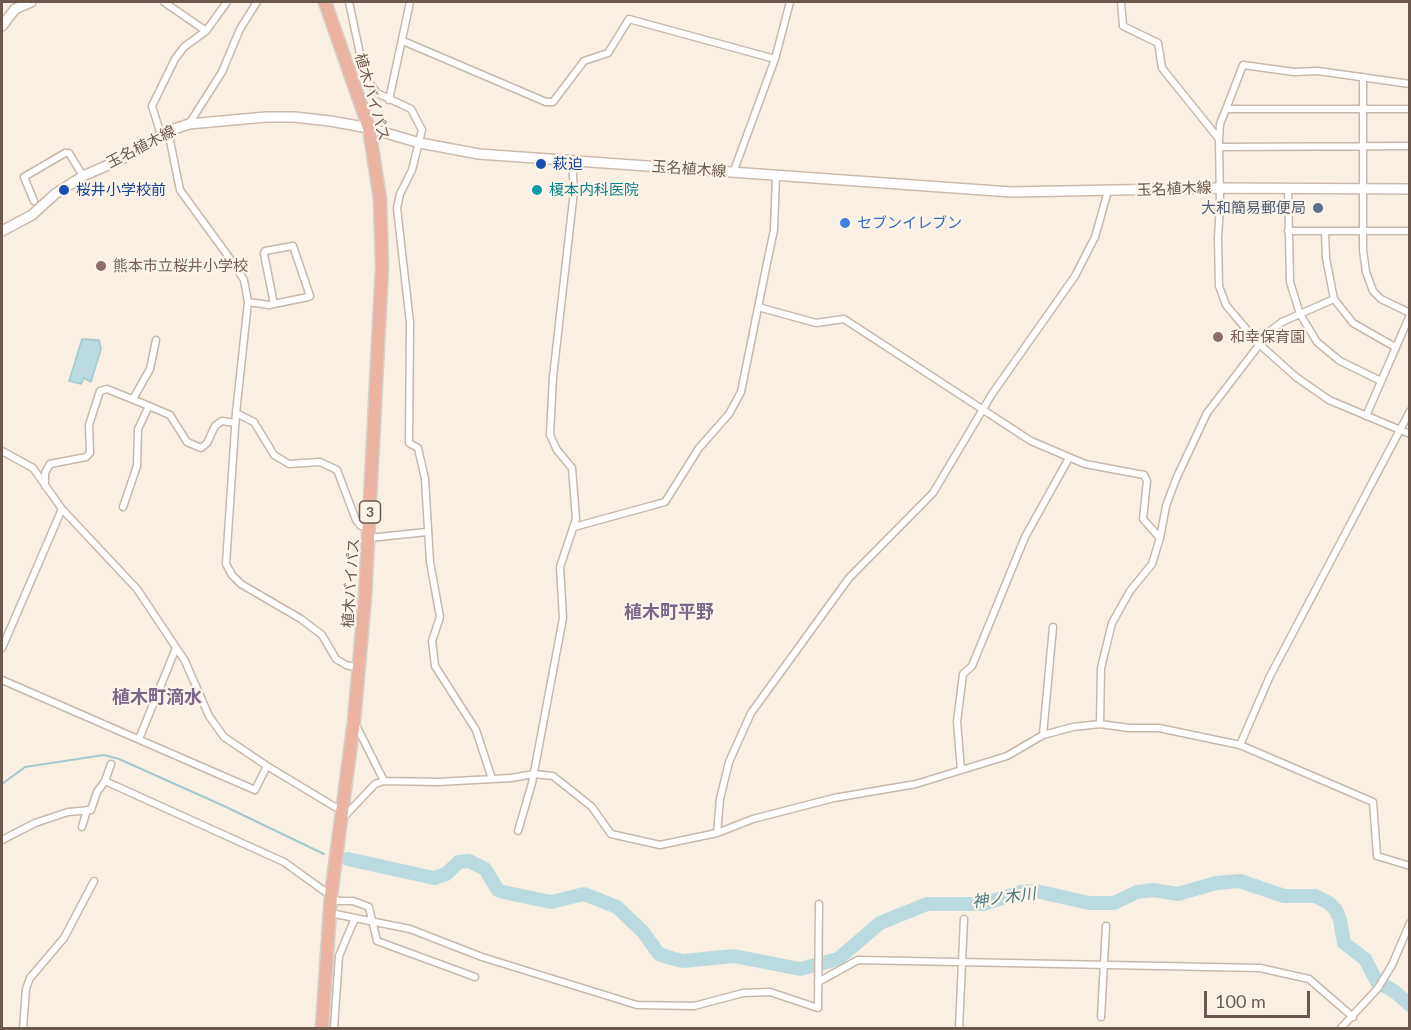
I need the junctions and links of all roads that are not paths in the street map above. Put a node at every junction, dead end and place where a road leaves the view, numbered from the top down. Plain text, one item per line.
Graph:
1 (32, 2) edge
2 (164, 2) edge
3 (227, 2) edge
4 (257, 2) edge
5 (325, 2) edge
6 (349, 2) edge
7 (410, 2) edge
8 (790, 2) edge
9 (1121, 2) edge
10 (2, 26) edge
11 (206, 31) junction
12 (403, 41) junction
13 (775, 59) junction
14 (1363, 77) junction
15 (1410, 84) edge
16 (389, 100) junction
17 (1226, 109) junction
18 (1410, 109) edge
19 (1362, 110) junction
20 (189, 124) junction
21 (369, 128) junction
22 (165, 133) junction
23 (1219, 139) junction
24 (420, 143) junction
25 (1363, 146) junction
26 (1410, 146) edge
27 (1219, 147) junction
28 (572, 161) junction
29 (733, 172) junction
30 (83, 176) junction
31 (776, 176) junction
32 (1219, 188) junction
33 (1288, 188) junction
34 (1363, 188) junction
35 (1410, 189) edge
36 (1108, 191) junction
37 (34, 201) dead end
38 (2, 231) edge
39 (1288, 231) junction
40 (1325, 231) junction
41 (1363, 231) junction
42 (1410, 231) edge
43 (1334, 299) junction
44 (248, 302) junction
45 (274, 304) junction
46 (758, 307) junction
47 (1300, 314) junction
48 (1410, 314) edge
49 (156, 340) dead end
50 (1258, 344) junction
51 (1395, 347) junction
52 (1381, 381) junction
53 (133, 399) junction
54 (149, 406) junction
55 (982, 409) junction
56 (1410, 411) edge
57 (236, 413) junction
58 (1366, 416) junction
59 (235, 423) junction
60 (1401, 431) junction
61 (1410, 434) edge
62 (2, 451) edge
63 (1070, 458) junction
64 (45, 487) junction
65 (123, 507) dead end
66 (62, 509) junction
67 (574, 527) junction
68 (427, 532) junction
69 (369, 533) junction
70 (1160, 538) junction
71 (1053, 627) dead end
72 (2, 648) edge
73 (176, 648) junction
74 (359, 668) junction
75 (2, 680) edge
76 (354, 721) junction
77 (1100, 724) junction
78 (1043, 735) junction
79 (139, 739) junction
80 (1240, 745) junction
81 (111, 764) dead end
82 (267, 766) junction
83 (961, 770) junction
84 (534, 774) junction
85 (492, 779) junction
86 (105, 781) junction
87 (384, 781) junction
88 (342, 807) junction
89 (87, 810) junction
90 (341, 821) junction
91 (82, 826) dead end
92 (518, 831) dead end
93 (717, 833) junction
94 (2, 840) edge
95 (1410, 866) edge
96 (94, 881) dead end
97 (331, 895) junction
98 (819, 904) dead end
99 (330, 913) junction
100 (355, 918) junction
101 (964, 919) dead end
102 (372, 922) junction
103 (1410, 923) edge
104 (1106, 926) dead end
105 (962, 961) junction
106 (1104, 964) junction
107 (475, 977) dead end
108 (818, 982) junction
109 (1101, 1017) dead end
110 (1353, 1017) junction
111 (23, 1029) edge
112 (322, 1029) edge
113 (334, 1029) edge
114 (959, 1029) edge
115 (1341, 1029) edge

1 - 10 main road
2 - 11 street
3 - 11 street
4 - 20 street
5 - 21 highway, 植木バイパス / 3
6 - 16 street
7 - 12 street
8 - 13 street
9 - 23 street
11 - 22 street
12 - 13 street
12 - 16 street
13 - 29 street
14 - 15 street
14 - 17 street
14 - 19 street
16 - 24 street
17 - 19 street
17 - 23 street
18 - 19 street
19 - 25 street
20 - 21 main road, 玉名植木線
20 - 22 main road, 玉名植木線
21 - 24 main road, 玉名植木線
21 - 69 highway, 植木バイパス / 3
22 - 30 main road, 玉名植木線
22 - 44 street
23 - 27 street
24 - 28 main road, 玉名植木線
24 - 68 street
25 - 26 street
25 - 27 street
25 - 34 street
27 - 32 street
28 - 29 main road, 玉名植木線
28 - 67 street
29 - 31 main road, 玉名植木線
30 - 37 street
30 - 38 main road, 玉名植木線
31 - 36 main road, 玉名植木線
31 - 46 street
32 - 33 main road, 玉名植木線
32 - 36 main road, 玉名植木線
32 - 50 street
33 - 34 main road, 玉名植木線
33 - 39 street
34 - 35 main road, 玉名植木線
34 - 41 street
36 - 55 street
39 - 40 street
39 - 47 street
40 - 41 street
40 - 43 street
41 - 42 street
41 - 48 street
43 - 47 street
43 - 51 street
44 - 45 street
44 - 57 street
45 - 45 street
46 - 55 street
46 - 67 street
47 - 50 street
47 - 52 street
48 - 51 street
49 - 53 street
50 - 58 street
50 - 70 street
51 - 52 street
52 - 58 street
53 - 54 street
53 - 64 street
54 - 59 street
54 - 65 street
55 - 63 street
55 - 93 street
56 - 60 street
57 - 59 street
57 - 69 street
58 - 60 street
59 - 74 street
60 - 61 street
60 - 80 street
62 - 64 street
63 - 70 street
63 - 83 street
64 - 66 street
66 - 72 street
66 - 73 street
67 - 84 street
68 - 69 street
68 - 85 street
69 - 74 highway, 植木バイパス / 3
70 - 77 street
71 - 78 street
73 - 79 street
73 - 82 street
74 - 76 highway, 植木バイパス / 3
75 - 79 street
76 - 87 street
76 - 88 highway, 植木バイパス / 3
77 - 78 street
77 - 80 street
78 - 83 street
79 - 82 street
80 - 95 street
81 - 86 street
82 - 88 street
83 - 93 street
84 - 85 street
84 - 92 street
84 - 93 street
85 - 87 street
86 - 89 street
86 - 97 street
87 - 90 street
88 - 90 highway, 植木バイパス / 3
89 - 91 street
89 - 94 street
90 - 97 highway, 植木バイパス / 3
96 - 111 street
97 - 99 highway, 植木バイパス / 3
97 - 102 street
98 - 108 street
99 - 100 street
99 - 112 highway, 植木バイパス / 3
100 - 102 street
100 - 113 street
101 - 105 street
102 - 107 street
102 - 108 street
103 - 110 street
104 - 106 street
105 - 106 street
105 - 108 street
105 - 114 street
106 - 109 street
106 - 110 street
110 - 115 street

